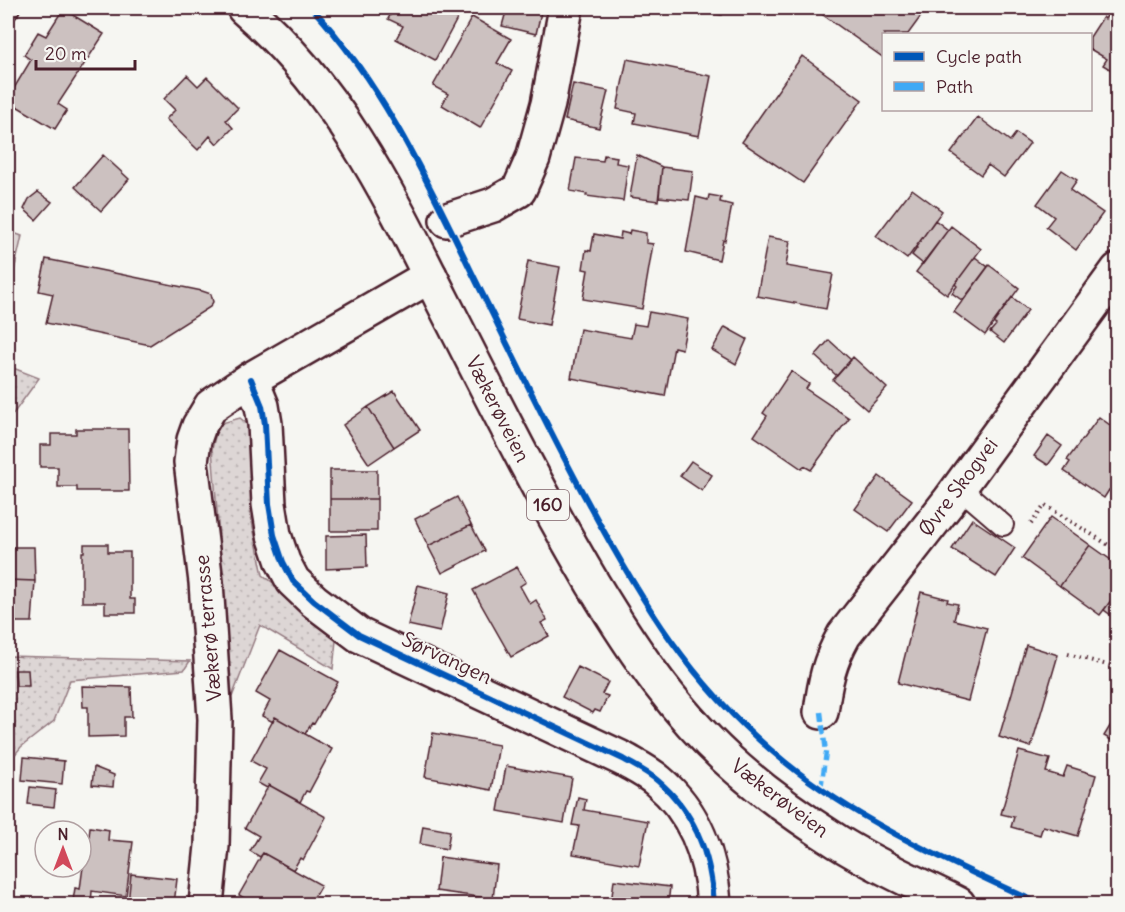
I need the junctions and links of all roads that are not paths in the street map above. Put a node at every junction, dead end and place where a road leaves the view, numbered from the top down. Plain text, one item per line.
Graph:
1 (244, 8) edge
2 (566, 8) edge
3 (447, 220) dead end
4 (1118, 270) edge
5 (430, 276) junction
6 (251, 379) junction
7 (959, 488) junction
8 (1003, 525) dead end
9 (821, 712) dead end
10 (206, 904) edge
11 (714, 904) edge
12 (958, 904) edge

1 - 5 street, Vækerøveien / 160
2 - 3 street
4 - 7 street, Øvre Skogvei
5 - 6 street
5 - 12 street, Vækerøveien / 160
6 - 10 street, Vækerø terrasse
6 - 11 street, Sørvangen
7 - 8 lane
7 - 9 street, Øvre Skogvei

